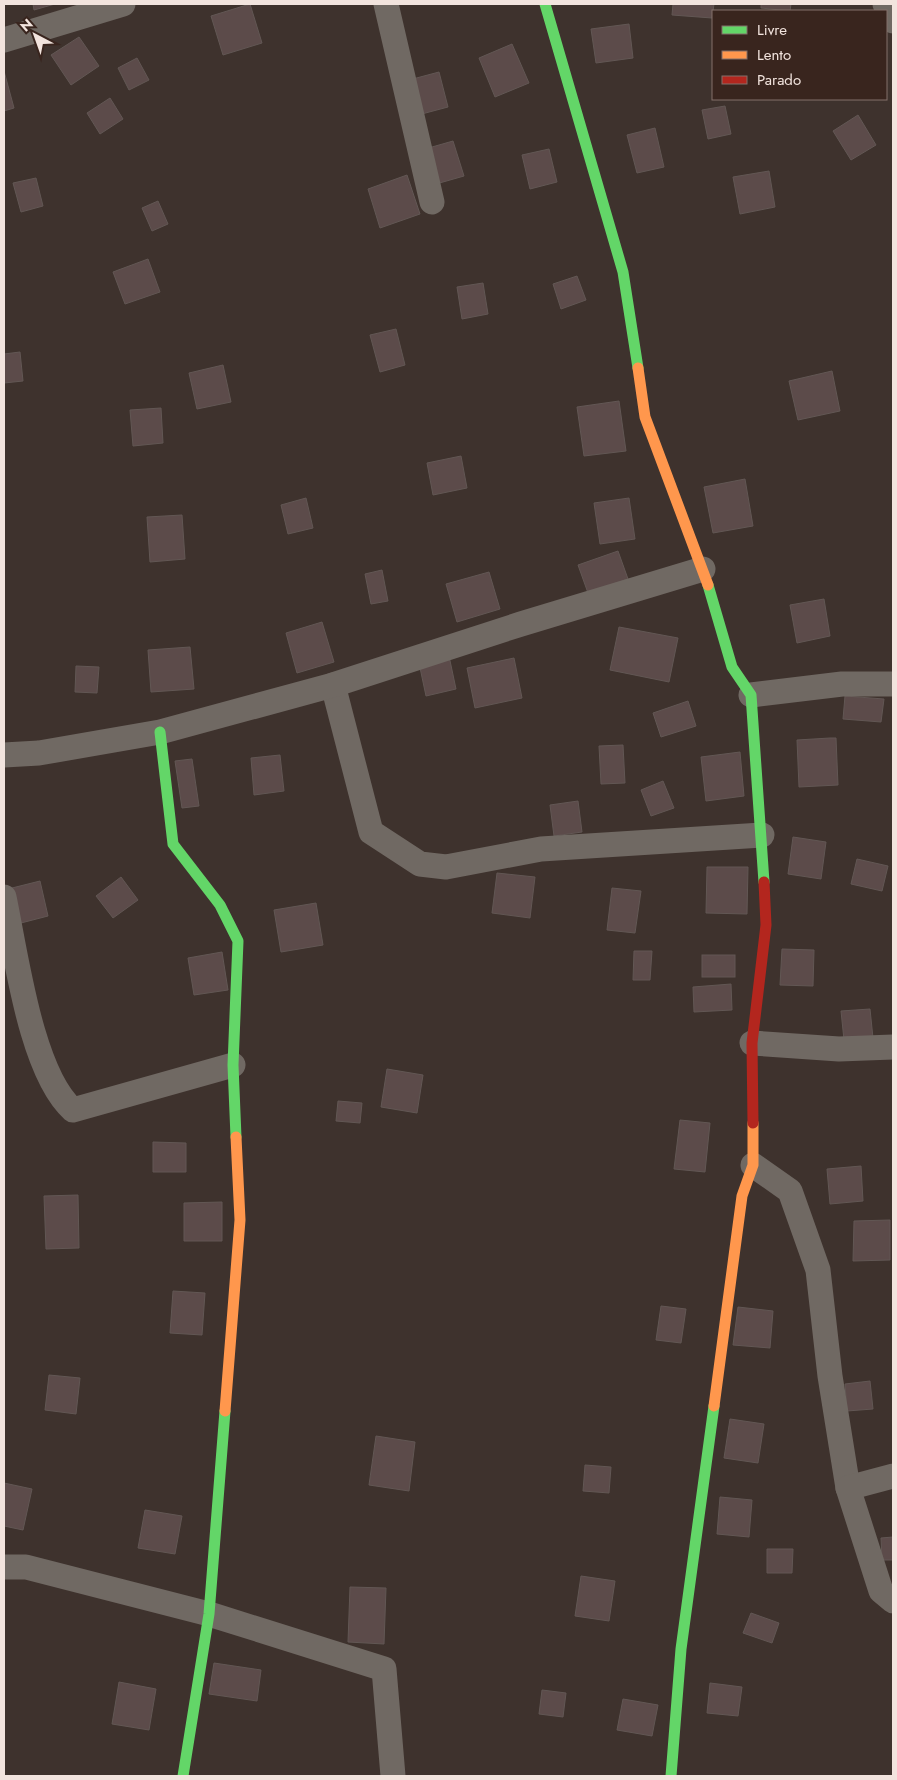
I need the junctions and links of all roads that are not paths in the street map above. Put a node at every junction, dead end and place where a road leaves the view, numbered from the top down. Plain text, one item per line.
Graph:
1 (123, 4) edge
2 (386, 4) edge
3 (546, 4) edge
4 (885, 4) edge
5 (893, 21) edge
6 (4, 40) edge
7 (432, 202) dead end
8 (703, 569) junction
9 (893, 684) edge
10 (333, 685) junction
11 (751, 695) junction
12 (160, 732) junction
13 (4, 755) edge
14 (762, 835) junction
15 (4, 897) edge
16 (752, 1043) junction
17 (893, 1047) edge
18 (233, 1065) junction
19 (753, 1165) junction
20 (893, 1476) edge
21 (848, 1488) junction
22 (4, 1567) edge
23 (893, 1601) edge
24 (210, 1614) junction
25 (183, 1776) edge
26 (394, 1776) edge
27 (671, 1776) edge

1 - 6 street
2 - 7 street
3 - 8 street
4 - 5 street
8 - 10 street
8 - 11 street
9 - 11 street
10 - 12 street
10 - 14 street
11 - 14 street
12 - 13 street
12 - 18 street
14 - 16 street
15 - 18 street
16 - 17 street
16 - 19 street
18 - 24 street
19 - 21 street
19 - 27 street
20 - 21 street
21 - 23 street
22 - 24 street
24 - 25 street
24 - 26 street

